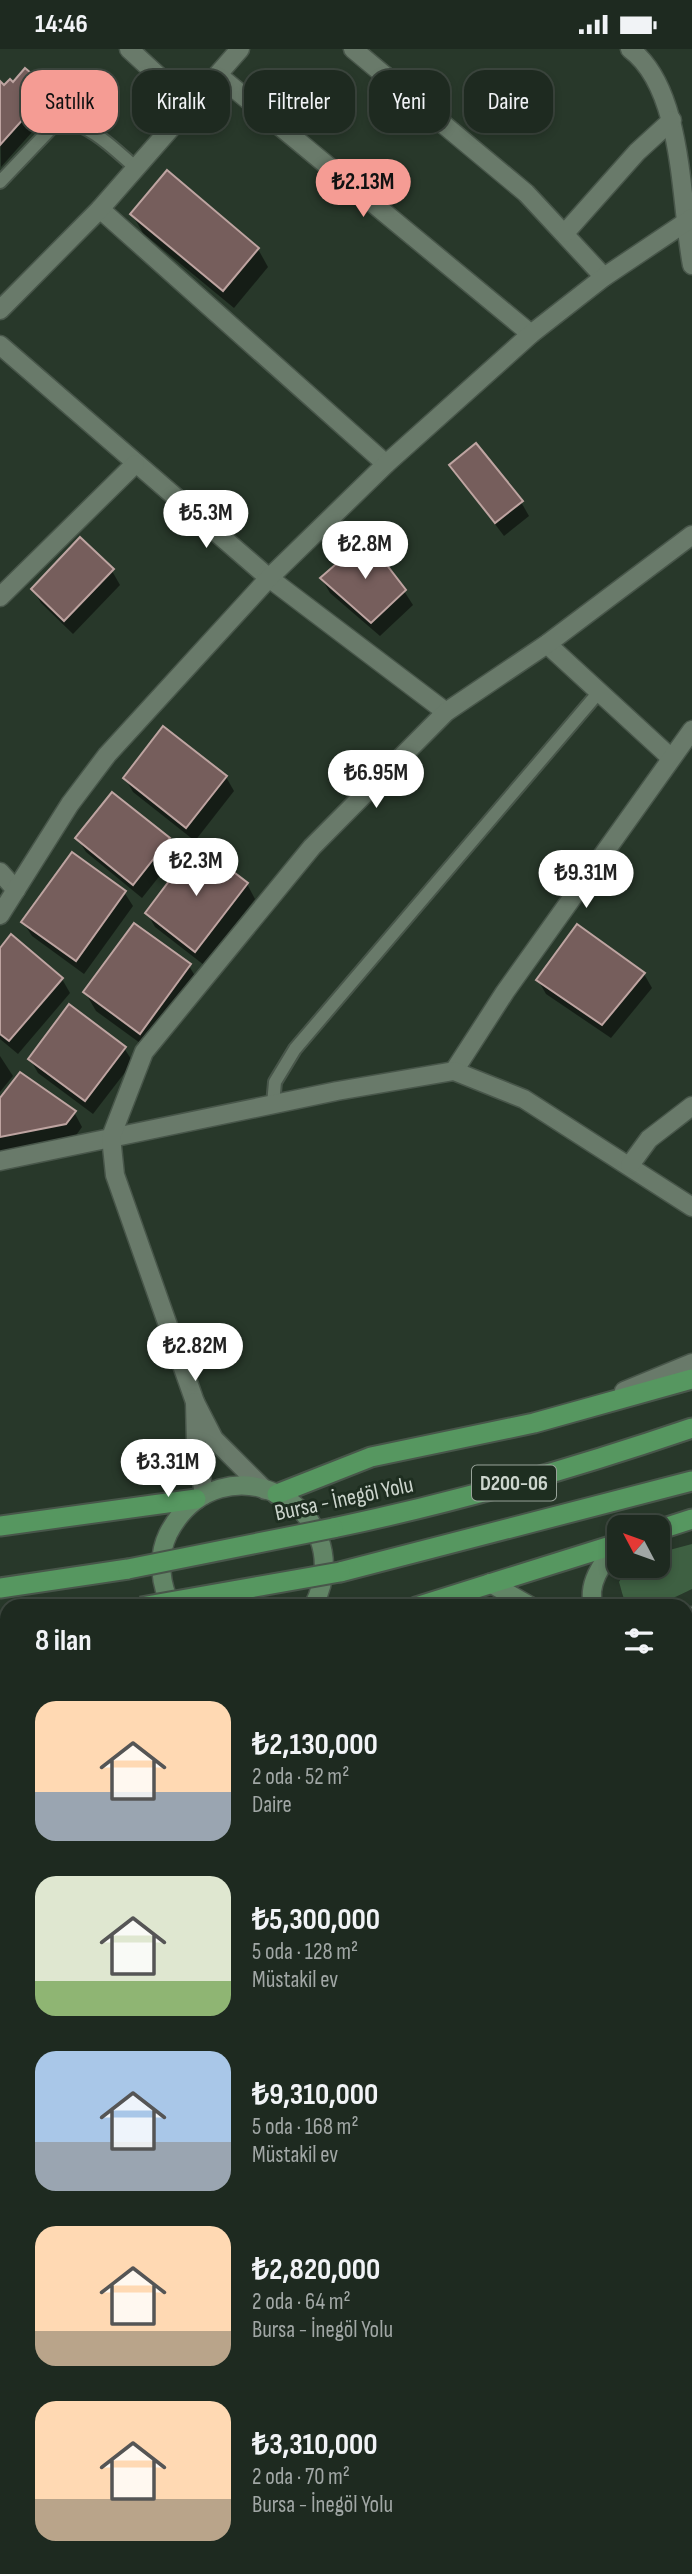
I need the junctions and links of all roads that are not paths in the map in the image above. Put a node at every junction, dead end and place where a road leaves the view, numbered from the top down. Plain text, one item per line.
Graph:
1 (129, 49) edge
2 (240, 49) edge
3 (353, 49) edge
4 (630, 49) edge
5 (152, 70) edge
6 (223, 70) edge
7 (230, 84) edge
8 (672, 120) junction
9 (167, 133) edge
10 (136, 168) junction
11 (0, 182) edge
12 (100, 209) junction
13 (688, 222) edge
14 (565, 233) junction
15 (692, 265) edge
16 (604, 277) junction
17 (0, 310) edge
18 (531, 334) junction
19 (0, 345) edge
20 (135, 464) junction
21 (386, 464) junction
22 (692, 535) edge
23 (269, 579) junction
24 (0, 597) edge
25 (547, 644) junction
26 (599, 692) junction
27 (446, 712) junction
28 (692, 730) edge
29 (670, 757) junction
30 (0, 872) edge
31 (16, 890) junction
32 (0, 915) edge
33 (454, 1071) junction
34 (274, 1104) junction
35 (692, 1106) edge
36 (111, 1137) junction
37 (0, 1161) edge
38 (630, 1165) junction
39 (692, 1207) edge
40 (692, 1363) edge
41 (692, 1379) edge
42 (195, 1402) junction
43 (570, 1413) junction
44 (692, 1428) edge
45 (692, 1481) edge
46 (271, 1492) junction
47 (200, 1497) junction
48 (692, 1519) edge
49 (0, 1525) edge
50 (670, 1526) edge
51 (607, 1547) edge
52 (607, 1561) edge
53 (490, 1583) junction
54 (0, 1588) edge
55 (168, 1599) edge
56 (186, 1599) edge
57 (316, 1599) edge
58 (441, 1599) edge
59 (518, 1599) edge
60 (591, 1599) edge

1 - 5 street
2 - 6 street
3 - 14 street
4 - 8 street
7 - 18 street
8 - 13 street
8 - 14 street
9 - 10 street
10 - 11 lane
10 - 12 street
12 - 17 street
12 - 21 street
13 - 15 street
13 - 16 street
14 - 16 street
16 - 18 street
18 - 21 street
19 - 20 street
20 - 23 street
20 - 24 street
21 - 23 street
22 - 25 street
23 - 27 street
23 - 31 street
25 - 26 street
25 - 27 street
26 - 29 street
26 - 34 lane
27 - 36 street
28 - 29 street
29 - 33 street
30 - 31 street
31 - 32 street
33 - 34 street
33 - 38 street
34 - 36 street
35 - 38 street
36 - 37 street
36 - 42 street
38 - 39 street
40 - 43 street
41 - 43 highway
42 - 46 street
42 - 47 street
43 - 46 highway
44 - 54 highway, Bursa - İnegöl Yolu / D200-06, bridge
45 - 56 highway, D200-06, bridge
46 - 47 main road
46 - 57 main road
47 - 49 highway
47 - 55 main road
48 - 50 highway
51 - 53 highway
52 - 60 main road
53 - 58 highway
53 - 59 main road

